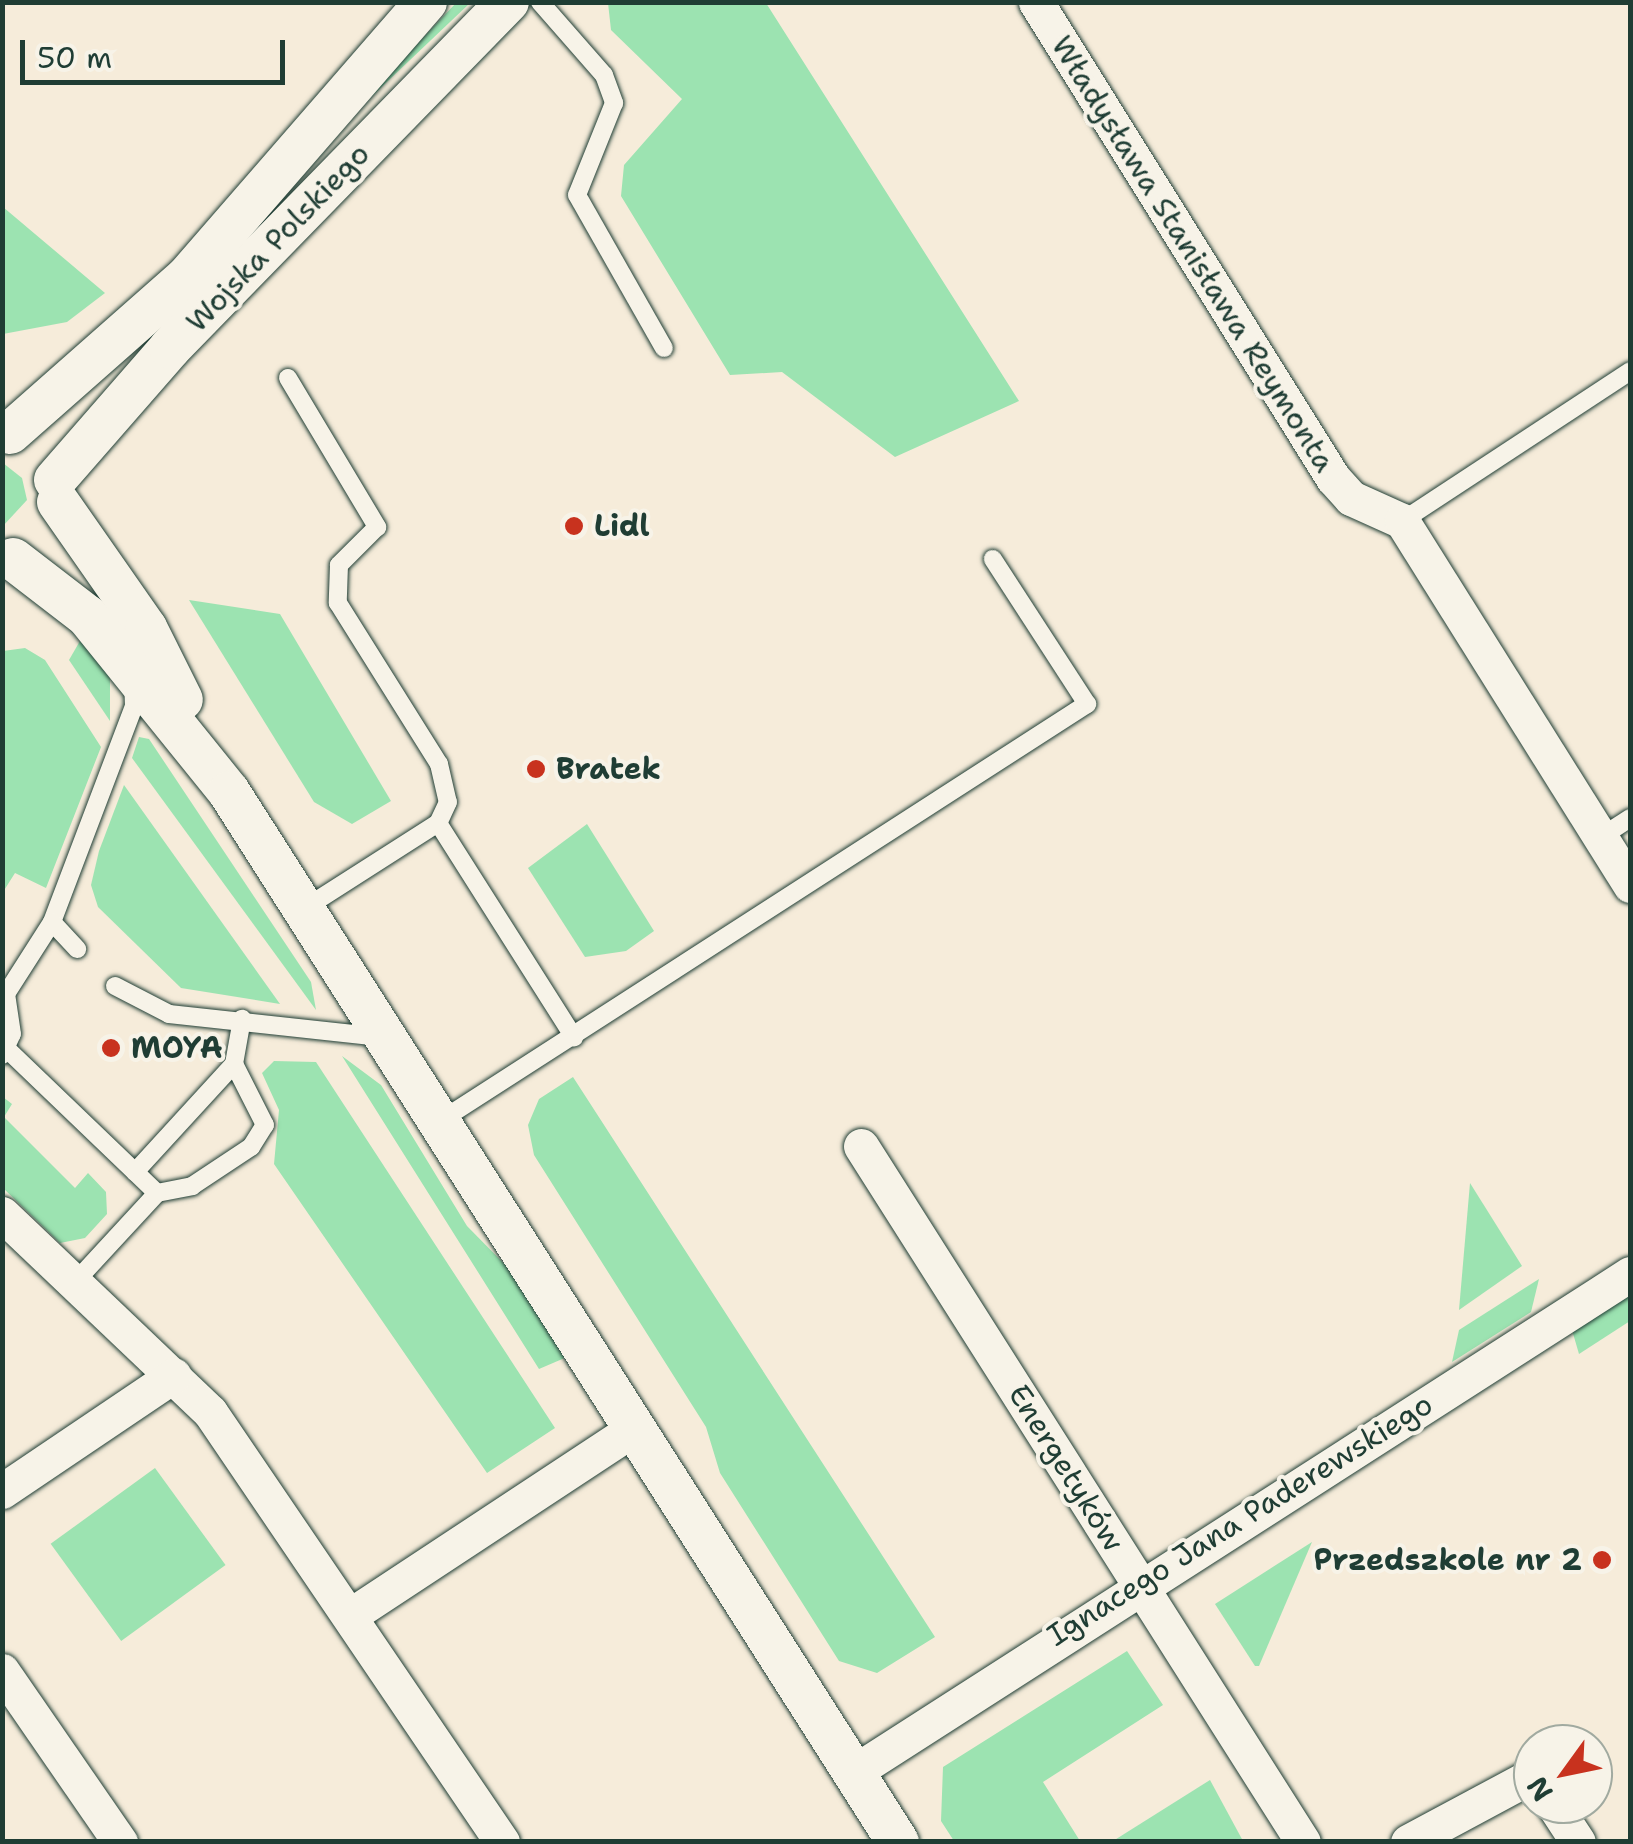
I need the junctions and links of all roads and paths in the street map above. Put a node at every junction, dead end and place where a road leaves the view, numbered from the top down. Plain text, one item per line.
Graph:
1 (426, 2) edge
2 (508, 2) edge
3 (540, 2) edge
4 (1036, 2) edge
5 (664, 348) dead end
6 (1630, 370) edge
7 (288, 378) dead end
8 (108, 420) junction
9 (5, 422) edge
10 (56, 491) junction
11 (1402, 521) junction
12 (994, 559) dead end
13 (6, 570) edge
14 (106, 576) junction
15 (132, 667) junction
16 (230, 792) junction
17 (438, 823) junction
18 (1616, 827) edge
19 (1630, 884) edge
20 (306, 908) junction
21 (52, 922) junction
22 (78, 949) dead end
23 (116, 986) dead end
24 (242, 1019) junction
25 (574, 1037) junction
26 (386, 1038) junction
27 (6, 1053) edge
28 (234, 1064) junction
29 (440, 1120) junction
30 (861, 1146) dead end
31 (135, 1172) junction
32 (158, 1193) junction
33 (2, 1214) edge
34 (1630, 1274) edge
35 (75, 1282) junction
36 (174, 1374) junction
37 (636, 1428) junction
38 (2, 1490) edge
39 (1139, 1582) junction
40 (351, 1615) junction
41 (2, 1671) edge
42 (854, 1772) junction
43 (1513, 1786) edge
44 (116, 1840) edge
45 (502, 1842) edge
46 (898, 1842) edge
47 (1303, 1842) edge
48 (1408, 1842) edge

1 - 9 street, Wojska Polskiego
2 - 8 street, Wojska Polskiego
3 - 5 lane
4 - 11 street, Władysława Stanisława Reymonta
6 - 11 lane
7 - 17 lane
8 - 10 street, Wojska Polskiego
8 - 14 street
9 - 10 street
10 - 13 street, Wojska Polskiego
10 - 14 street
11 - 18 street
12 - 25 lane
13 - 15 street
14 - 16 street
15 - 16 street
15 - 21 lane
16 - 20 street
17 - 20 lane
17 - 25 lane
18 - 19 street
20 - 26 street
21 - 22 lane
21 - 27 lane
23 - 24 lane
24 - 26 lane
24 - 28 lane
25 - 29 lane
26 - 29 street
27 - 31 lane
28 - 31 lane
28 - 32 lane
29 - 37 street
30 - 39 street, Energetyków
31 - 32 lane
32 - 35 lane
33 - 35 street
34 - 39 street, Ignacego Jana Paderewskiego
35 - 36 street
36 - 38 street
36 - 40 street
37 - 40 street
37 - 42 street
39 - 42 street, Ignacego Jana Paderewskiego
39 - 47 street, Energetyków
40 - 45 street
41 - 44 street
42 - 46 street
43 - 48 street

